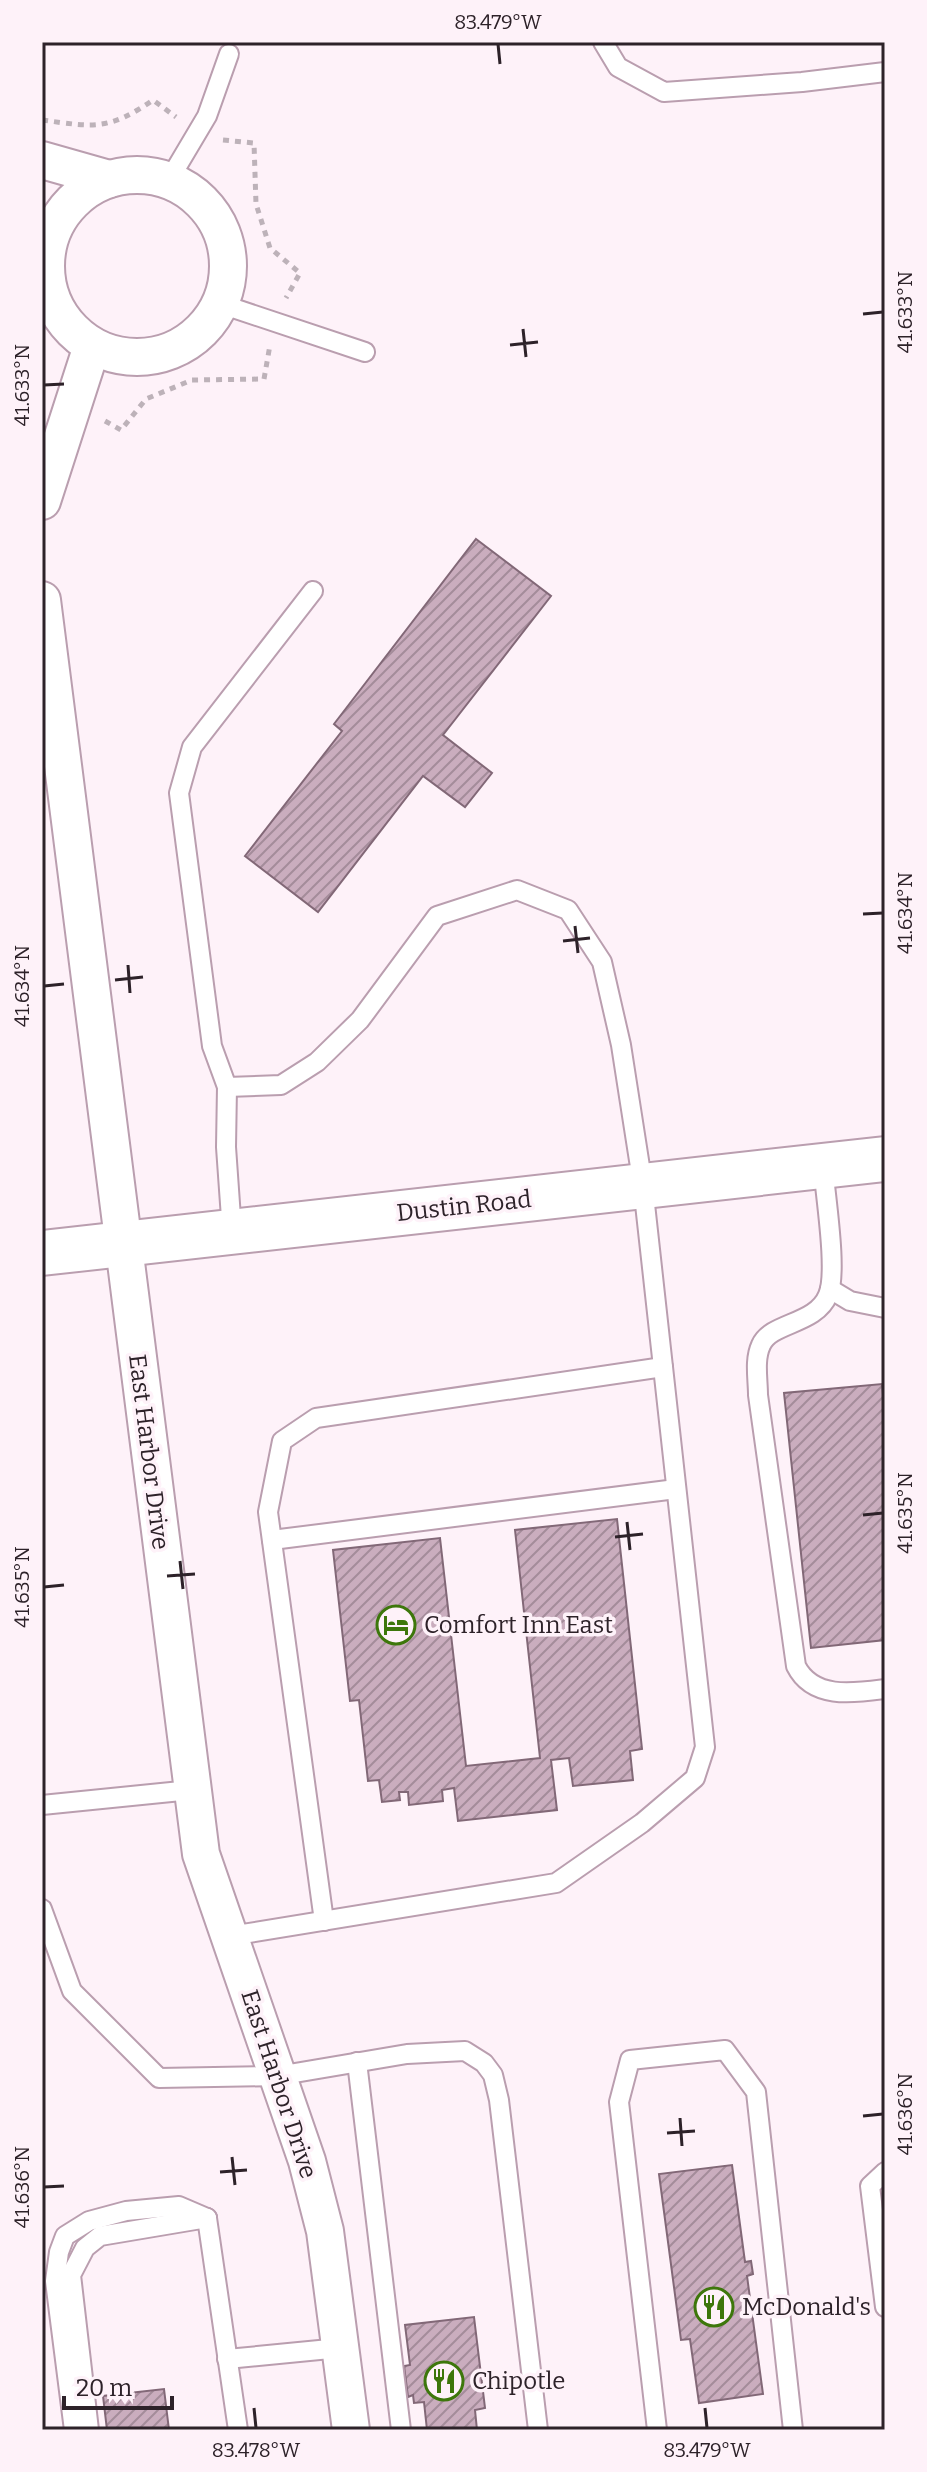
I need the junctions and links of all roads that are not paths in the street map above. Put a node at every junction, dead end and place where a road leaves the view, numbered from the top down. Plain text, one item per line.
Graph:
1 (603, 42) edge
2 (229, 54) dead end
3 (885, 72) edge
4 (42, 160) edge
5 (109, 179) junction
6 (169, 180) junction
7 (43, 256) edge
8 (221, 304) junction
9 (92, 346) junction
10 (365, 352) dead end
11 (42, 501) edge
12 (313, 591) dead end
13 (42, 600) edge
14 (227, 1087) junction
15 (885, 1159) edge
16 (823, 1165) junction
17 (643, 1186) junction
18 (232, 1232) junction
19 (123, 1243) junction
20 (42, 1253) edge
21 (830, 1289) junction
22 (885, 1308) edge
23 (663, 1367) junction
24 (676, 1489) junction
25 (272, 1540) junction
26 (885, 1689) edge
27 (191, 1790) junction
28 (42, 1805) edge
29 (42, 1909) edge
30 (324, 1921) junction
31 (230, 1936) junction
32 (357, 2062) junction
33 (277, 2076) junction
34 (885, 2172) edge
35 (207, 2218) junction
36 (885, 2307) edge
37 (340, 2348) junction
38 (227, 2359) junction
39 (74, 2430) edge
40 (89, 2430) edge
41 (238, 2430) edge
42 (351, 2430) edge
43 (401, 2430) edge
44 (538, 2430) edge
45 (657, 2430) edge
46 (793, 2430) edge

1 - 3 lane
2 - 6 lane
4 - 5 street
5 - 6 street
5 - 7 street
6 - 8 street
7 - 9 street
8 - 9 street
8 - 10 lane
9 - 11 street
12 - 14 lane
13 - 19 street, East Harbor Drive
14 - 17 lane
14 - 18 lane
15 - 16 street, Dustin Road
16 - 17 street, Dustin Road
16 - 21 lane
17 - 18 street, Dustin Road
17 - 23 lane
18 - 19 street, Dustin Road
19 - 20 street, Dustin Road
19 - 27 street, East Harbor Drive
21 - 22 lane
21 - 26 lane
23 - 24 lane
23 - 25 lane
24 - 25 lane
24 - 30 lane
25 - 30 lane
27 - 28 lane
27 - 31 street, East Harbor Drive
29 - 33 lane
30 - 31 lane
31 - 33 street, East Harbor Drive
32 - 33 lane
32 - 43 lane
32 - 44 lane
33 - 37 street, East Harbor Drive
34 - 36 lane
35 - 38 lane
35 - 39 lane
35 - 40 lane
37 - 38 lane
37 - 42 street, East Harbor Drive
38 - 41 lane
45 - 46 lane

